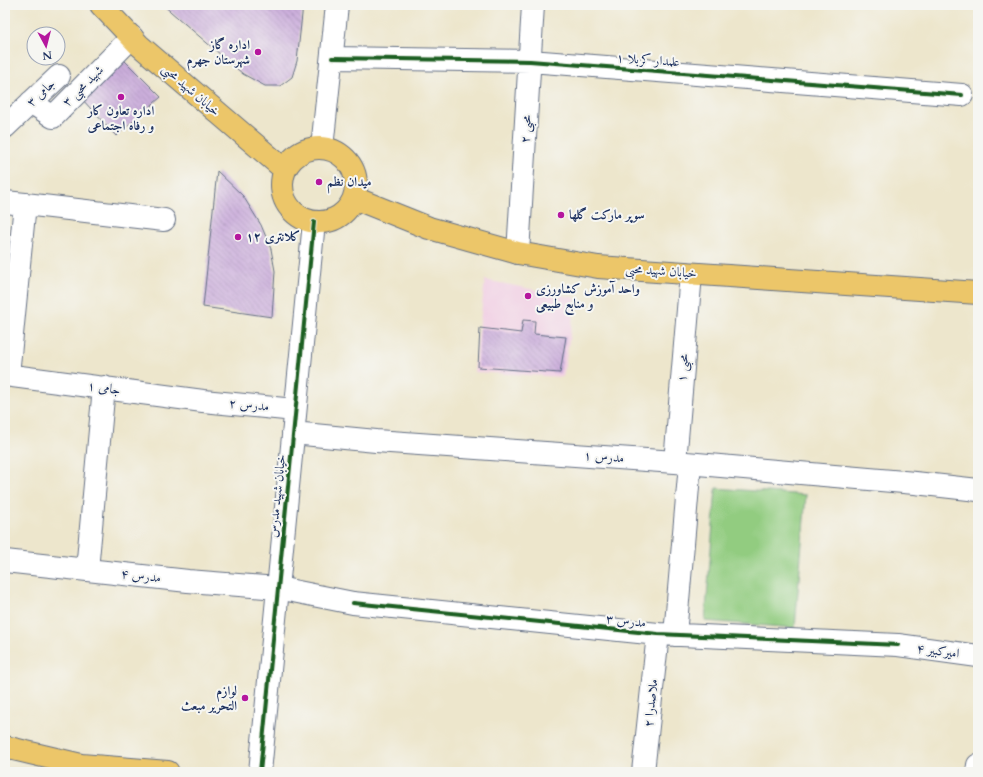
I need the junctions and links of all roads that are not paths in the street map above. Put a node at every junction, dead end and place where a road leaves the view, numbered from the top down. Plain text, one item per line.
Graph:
1 (101, 5) edge
2 (337, 5) edge
3 (533, 5) edge
4 (132, 38) junction
5 (332, 58) junction
6 (530, 61) junction
7 (59, 76) dead end
8 (962, 94) dead end
9 (31, 102) junction
10 (5, 127) edge
11 (322, 148) junction
12 (285, 170) junction
13 (354, 198) junction
14 (15, 203) edge
15 (164, 220) dead end
16 (314, 222) junction
17 (518, 253) junction
18 (691, 274) junction
19 (978, 293) edge
20 (7, 375) edge
21 (104, 387) junction
22 (202, 401) joint
23 (295, 410) junction
24 (293, 432) junction
25 (682, 463) junction
26 (978, 490) edge
27 (5, 561) edge
28 (87, 570) junction
29 (278, 588) junction
30 (667, 634) junction
31 (898, 646) joint
32 (978, 656) edge
33 (5, 747) edge
34 (978, 765) edge
35 (168, 772) edge
36 (260, 772) edge
37 (643, 772) edge
38 (977, 772) edge

1 - 4 main road, خیابان شهید محبی
2 - 5 street
3 - 6 street, محبی ۲
4 - 9 street, شهید محبی ۳
4 - 12 main road, خیابان شهید محبی
5 - 6 street, علمدار کربلا ۱
5 - 11 street
6 - 8 street, علمدار کربلا ۱
6 - 17 street, محبی ۲
7 - 9 street, جامی ۳
9 - 10 street, جامی ۳
11 - 12 main road
11 - 13 main road
12 - 16 main road
13 - 16 main road
13 - 17 main road, خیابان شهید محبی
14 - 15 street
14 - 20 street
16 - 23 street, خیابان شهید مدرس
17 - 18 main road, خیابان شهید محبی
18 - 19 main road, خیابان شهید محبی
18 - 25 street, محبی ۱
20 - 21 street, جامی ۱
21 - 22 street, جامی ۱
21 - 28 street
22 - 23 street, مدرس ۲
23 - 24 street, خیابان شهید مدرس
24 - 25 street, مدرس ۱
24 - 29 street, خیابان شهید مدرس
25 - 26 street, مدرس ۱
25 - 30 street, محبی ۱
27 - 28 street, مدرس ۴
28 - 29 street, مدرس ۴
29 - 30 street, مدرس ۳
29 - 36 street, خیابان شهید مدرس
30 - 31 street, مدرس ۳
30 - 37 street, ملاصدرا ۲
31 - 32 street, امیرکبیر ۴
33 - 35 main road
34 - 38 street

